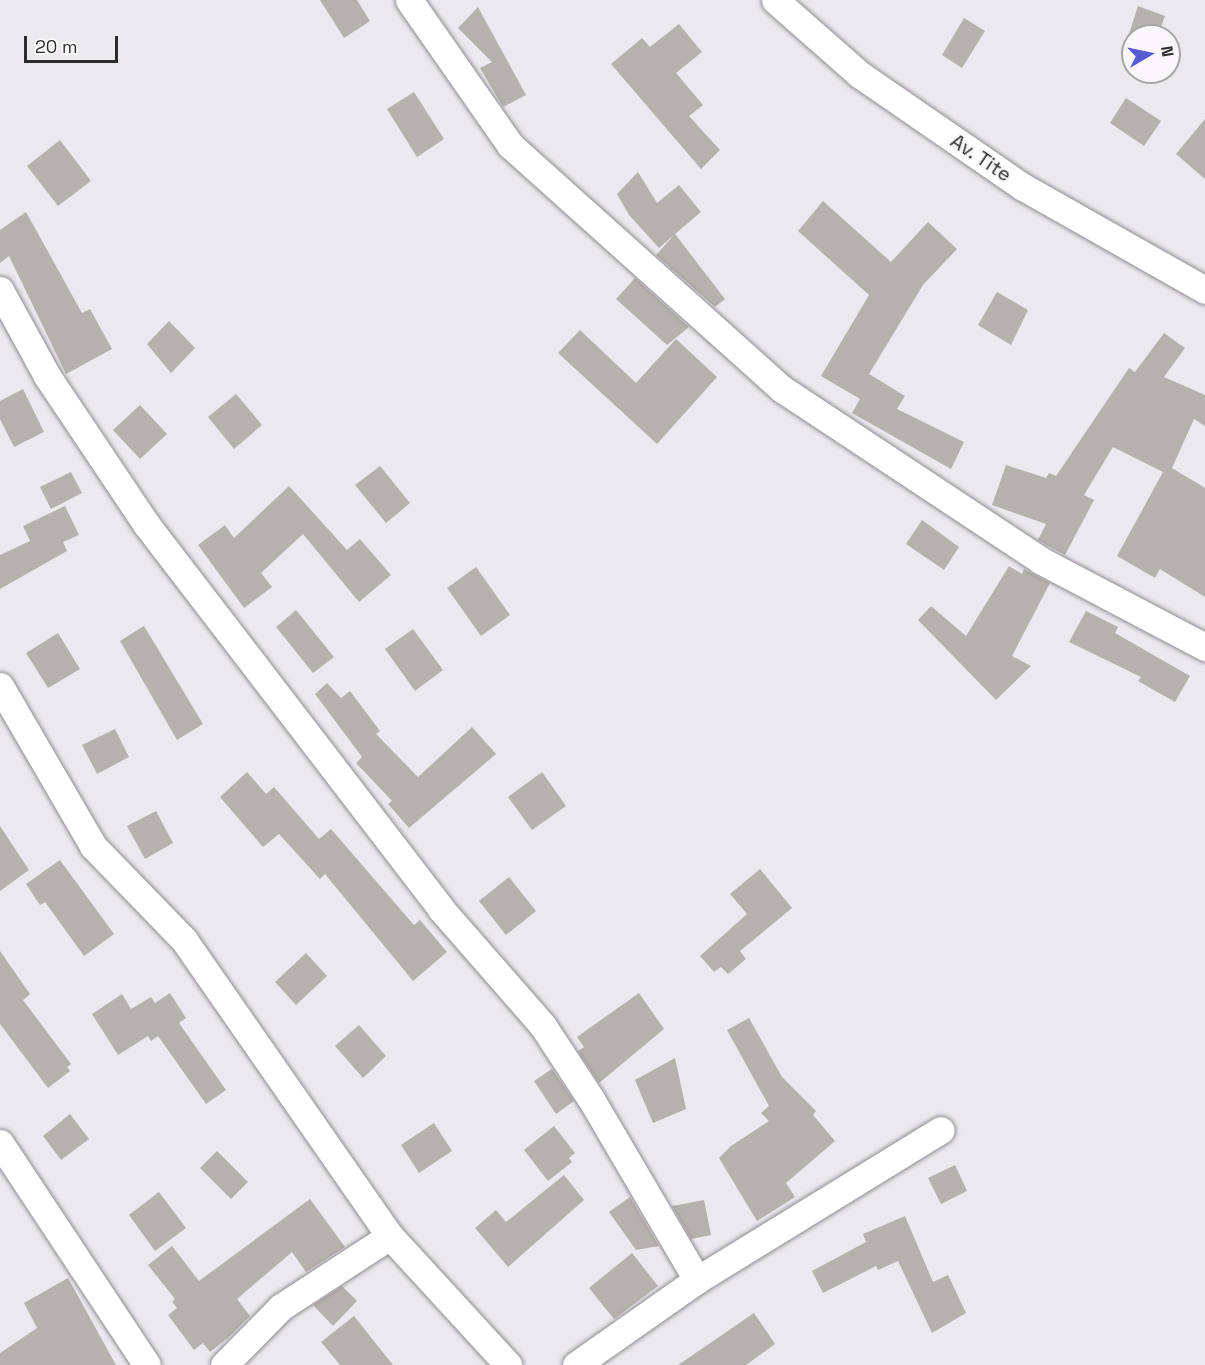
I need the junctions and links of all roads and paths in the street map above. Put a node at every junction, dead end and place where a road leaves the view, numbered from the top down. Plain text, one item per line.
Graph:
1 (408, 0) edge
2 (775, 0) edge
3 (0, 290) edge
4 (1205, 290) edge
5 (1205, 647) edge
6 (0, 686) edge
7 (941, 1130) dead end
8 (0, 1143) edge
9 (390, 1236) junction
10 (696, 1280) junction
11 (147, 1365) edge
12 (224, 1365) edge
13 (508, 1365) edge
14 (576, 1365) edge

1 - 5 street
2 - 4 street, Av. Tite
3 - 10 street
6 - 9 street
7 - 10 street
8 - 11 street
9 - 12 street
9 - 13 street
10 - 14 street

